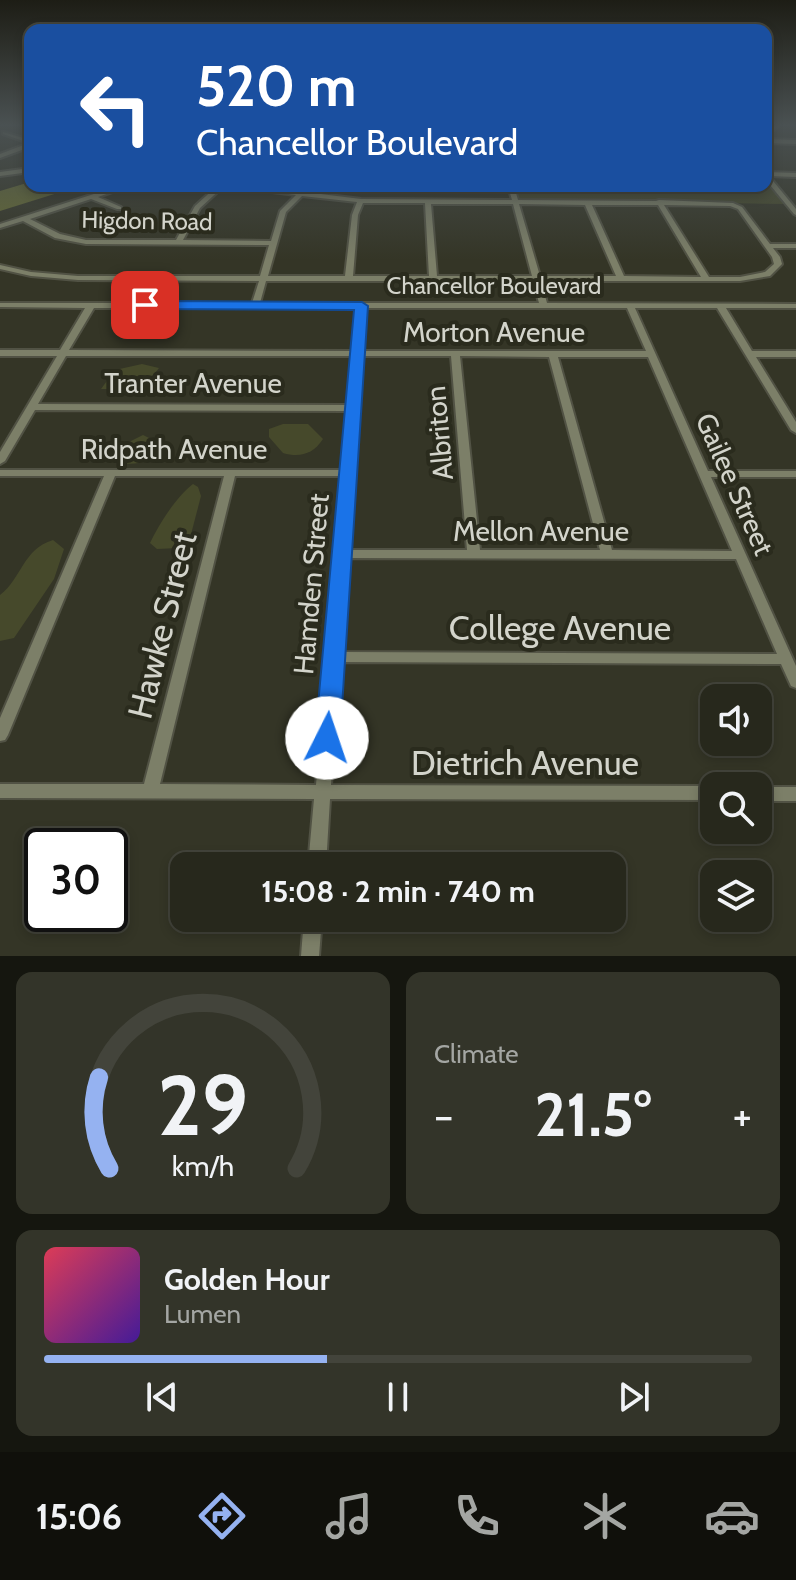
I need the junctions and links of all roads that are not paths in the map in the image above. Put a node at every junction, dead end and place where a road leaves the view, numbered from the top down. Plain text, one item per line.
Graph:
1 (24, 171) edge
2 (0, 174) edge
3 (772, 175) edge
4 (796, 175) edge
5 (772, 183) edge
6 (107, 192) edge
7 (214, 192) edge
8 (280, 192) edge
9 (513, 192) edge
10 (299, 195) junction
11 (92, 197) junction
12 (361, 201) junction
13 (428, 201) junction
14 (515, 201) junction
15 (587, 202) junction
16 (659, 202) junction
17 (119, 208) dead end
18 (796, 213) edge
19 (25, 219) junction
20 (0, 226) edge
21 (178, 243) junction
22 (274, 243) junction
23 (768, 246) junction
24 (796, 246) edge
25 (0, 267) edge
26 (263, 278) junction
27 (349, 278) junction
28 (433, 278) junction
29 (536, 278) junction
30 (621, 278) junction
31 (706, 278) junction
32 (0, 305) edge
33 (91, 305) junction
34 (255, 306) junction
35 (362, 306) junction
36 (544, 306) junction
37 (630, 306) junction
38 (720, 306) junction
39 (796, 306) edge
40 (0, 353) edge
41 (64, 353) junction
42 (358, 354) junction
43 (455, 354) junction
44 (553, 354) junction
45 (651, 354) junction
46 (749, 354) junction
47 (796, 354) edge
48 (32, 407) junction
49 (353, 408) junction
50 (783, 409) junction
51 (796, 409) edge
52 (796, 430) edge
53 (0, 461) edge
54 (0, 473) edge
55 (111, 473) junction
56 (230, 473) junction
57 (348, 473) junction
58 (704, 474) junction
59 (796, 474) edge
60 (342, 554) junction
61 (474, 555) junction
62 (607, 555) junction
63 (740, 555) junction
64 (334, 657) junction
65 (786, 659) junction
66 (796, 682) edge
67 (0, 735) edge
68 (0, 791) edge
69 (150, 792) junction
70 (323, 792) junction
71 (700, 793) edge
72 (772, 794) edge
73 (796, 794) edge
74 (318, 852) edge
75 (312, 932) edge
76 (310, 956) edge

1 - 2 street
3 - 4 street
5 - 18 street
6 - 11 street
7 - 21 street
8 - 10 street
9 - 14 street
10 - 12 street
10 - 22 street
11 - 17 street
11 - 19 street
12 - 13 street
12 - 27 street
13 - 14 street
13 - 28 street
14 - 15 street
14 - 29 street
15 - 16 street
15 - 30 street
16 - 23 street
16 - 31 street
19 - 20 street
19 - 21 street, Higdon Road
21 - 22 street, Higdon Road
22 - 26 street
23 - 24 street
23 - 31 street
25 - 26 street
26 - 27 street
26 - 34 street
27 - 28 street
28 - 29 street
29 - 30 street
29 - 36 street
30 - 31 street
32 - 33 street, Chancellor Boulevard
33 - 34 street, Chancellor Boulevard
33 - 41 street
34 - 35 street, Chancellor Boulevard
35 - 36 street, Chancellor Boulevard
35 - 42 street, Hamden Street
36 - 37 street, Chancellor Boulevard
37 - 38 street, Chancellor Boulevard
37 - 45 street, Gailee Street
38 - 39 street, Chancellor Boulevard
38 - 46 street
40 - 41 street, Morton Avenue
41 - 42 street, Morton Avenue
41 - 48 street
42 - 43 street, Morton Avenue
42 - 49 street, Hamden Street
43 - 44 street, Morton Avenue
43 - 61 street, Albriton
44 - 45 street, Morton Avenue
44 - 62 street
45 - 58 street, Gailee Street
46 - 47 street
46 - 50 street
48 - 49 street, Tranter Avenue
48 - 53 street
49 - 57 street, Hamden Street
50 - 51 street
50 - 52 street
54 - 55 street, Ridpath Avenue
55 - 56 street, Ridpath Avenue
55 - 67 street
56 - 57 street, Ridpath Avenue
56 - 69 street, Hawke Street
57 - 60 street, Hamden Street
58 - 59 street
58 - 63 street, Gailee Street
60 - 61 street, Mellon Avenue
60 - 64 street, Hamden Street
61 - 62 street, Mellon Avenue
62 - 63 street, Mellon Avenue
63 - 65 street, Gailee Street
64 - 65 street, College Avenue
64 - 70 street, Hamden Street
65 - 66 street, Gailee Street
68 - 69 street, Dietrich Avenue
69 - 70 street, Dietrich Avenue
70 - 71 street, Dietrich Avenue
70 - 74 street, Hamden Street
72 - 73 street
75 - 76 street

